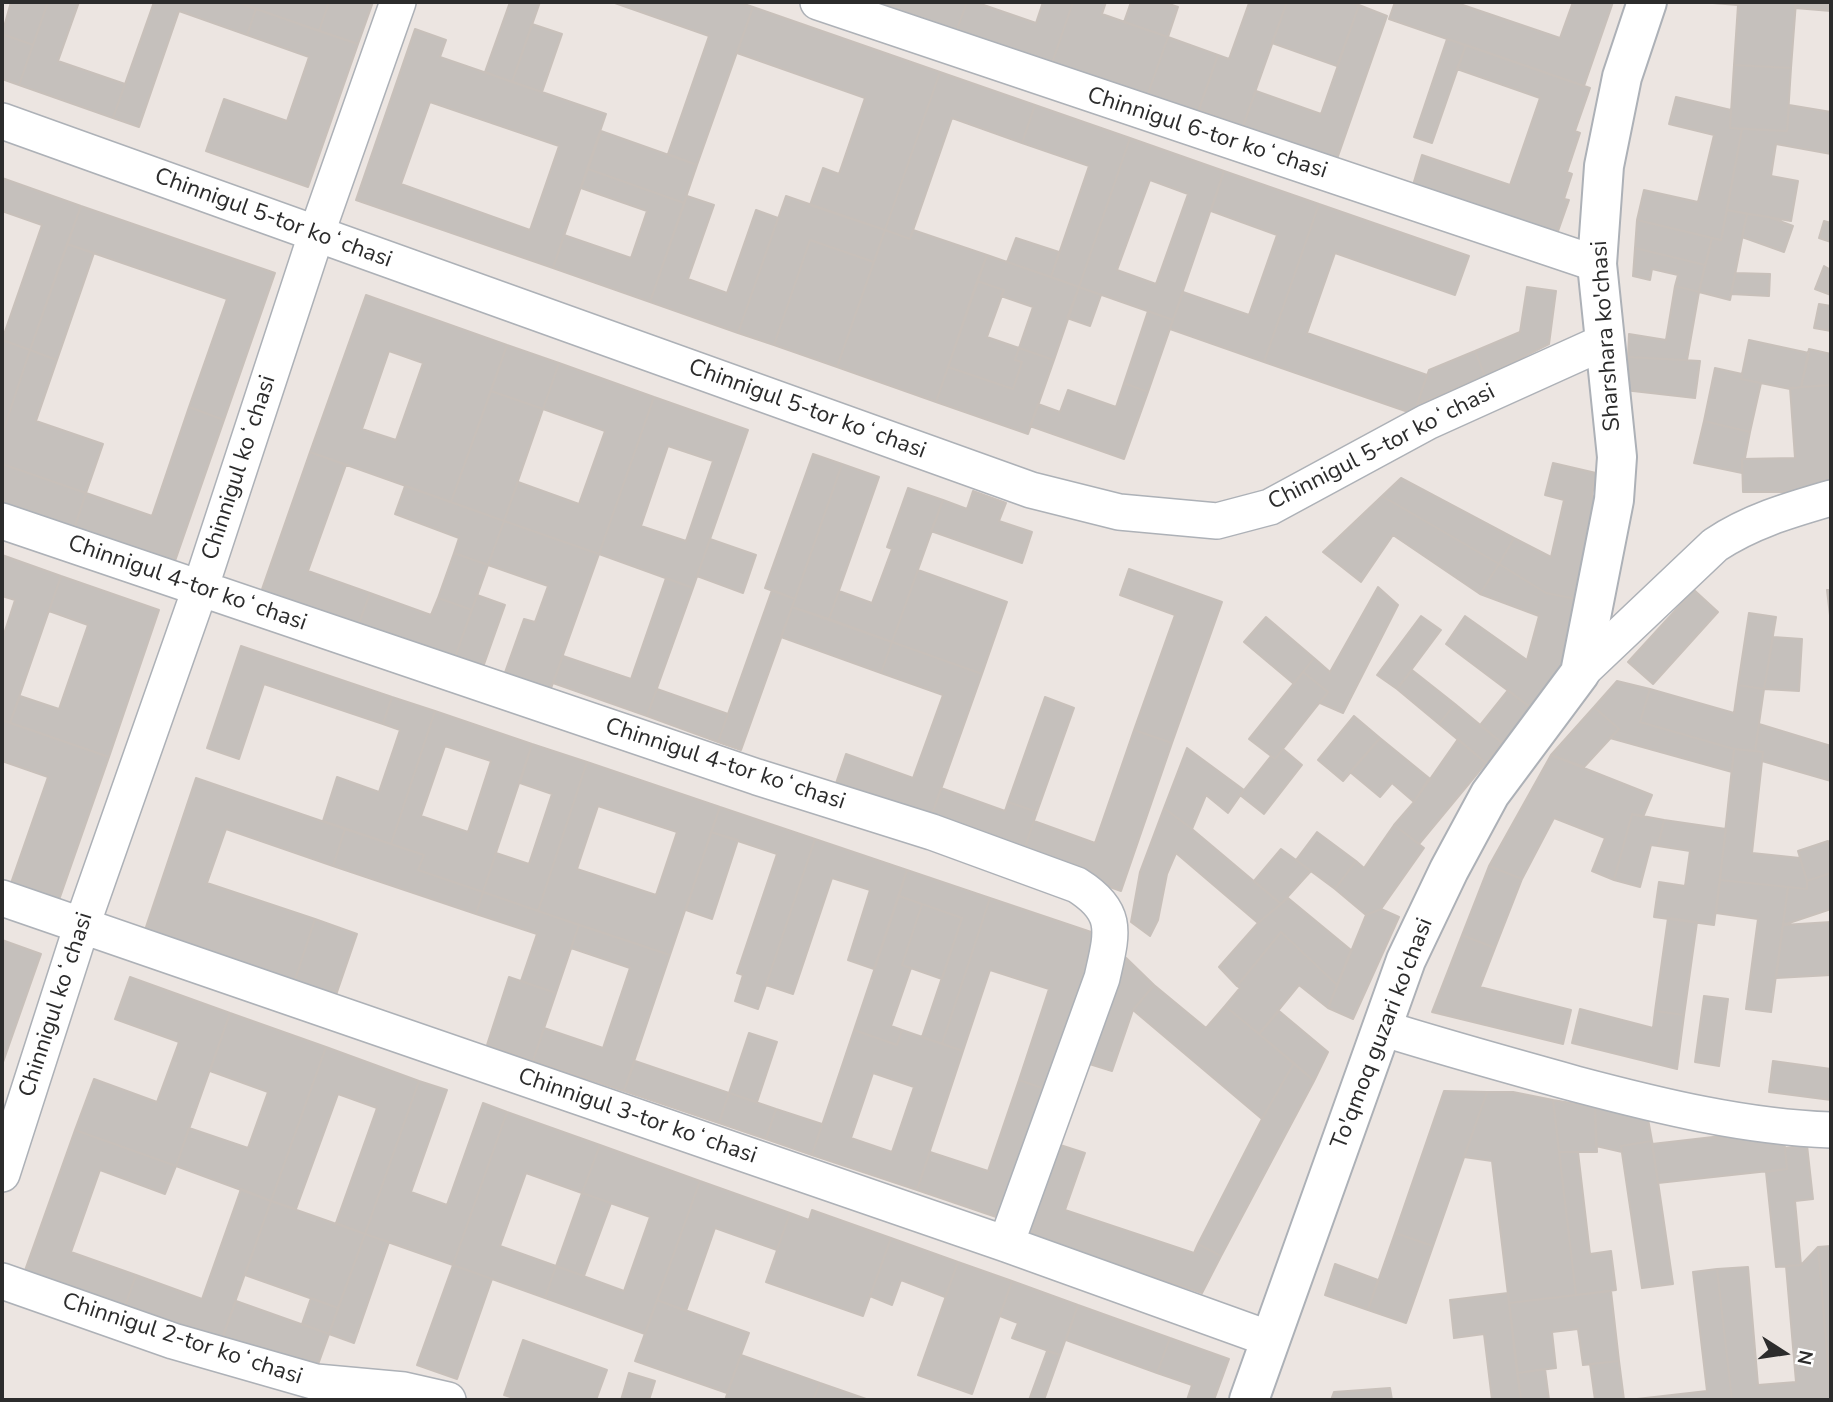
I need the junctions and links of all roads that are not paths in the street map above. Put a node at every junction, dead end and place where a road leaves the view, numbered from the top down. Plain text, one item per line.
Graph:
1 (398, 2) edge
2 (818, 2) edge
3 (1647, 2) edge
4 (2, 121) edge
5 (316, 235) junction
6 (1597, 264) junction
7 (1604, 342) junction
8 (1831, 498) edge
9 (2, 520) edge
10 (200, 589) junction
11 (1580, 673) junction
12 (2, 898) edge
13 (82, 925) junction
14 (1382, 1028) junction
15 (1831, 1130) edge
16 (2, 1174) edge
17 (1006, 1244) junction
18 (2, 1281) edge
19 (1270, 1339) junction
20 (448, 1400) edge
21 (1249, 1400) edge

1 - 5 street, Chinnigul koʻchasi
2 - 6 street, Chinnigul 6-tor koʻchasi
3 - 6 street, Sharshara ko'chasi
4 - 5 street, Chinnigul 5-tor koʻchasi
5 - 7 street, Chinnigul 5-tor koʻchasi
5 - 10 street, Chinnigul koʻchasi
6 - 7 street, Sharshara ko'chasi
7 - 11 street, Sharshara ko'chasi
8 - 11 street, To'qmoq guzari ko'chasi
9 - 10 street, Chinnigul 4-tor koʻchasi
10 - 13 street, Chinnigul koʻchasi
10 - 17 street, Chinnigul 4-tor koʻchasi
11 - 14 street, To'qmoq guzari ko'chasi
12 - 13 street, Chinnigul 3-tor koʻchasi
13 - 16 street, Chinnigul koʻchasi
13 - 17 street, Chinnigul 3-tor koʻchasi
14 - 15 street
14 - 19 street, To'qmoq guzari ko'chasi
17 - 19 street, Chinnigul 3-tor koʻchasi
18 - 20 street, Chinnigul 2-tor koʻchasi
19 - 21 street, To'qmoq guzari ko'chasi

